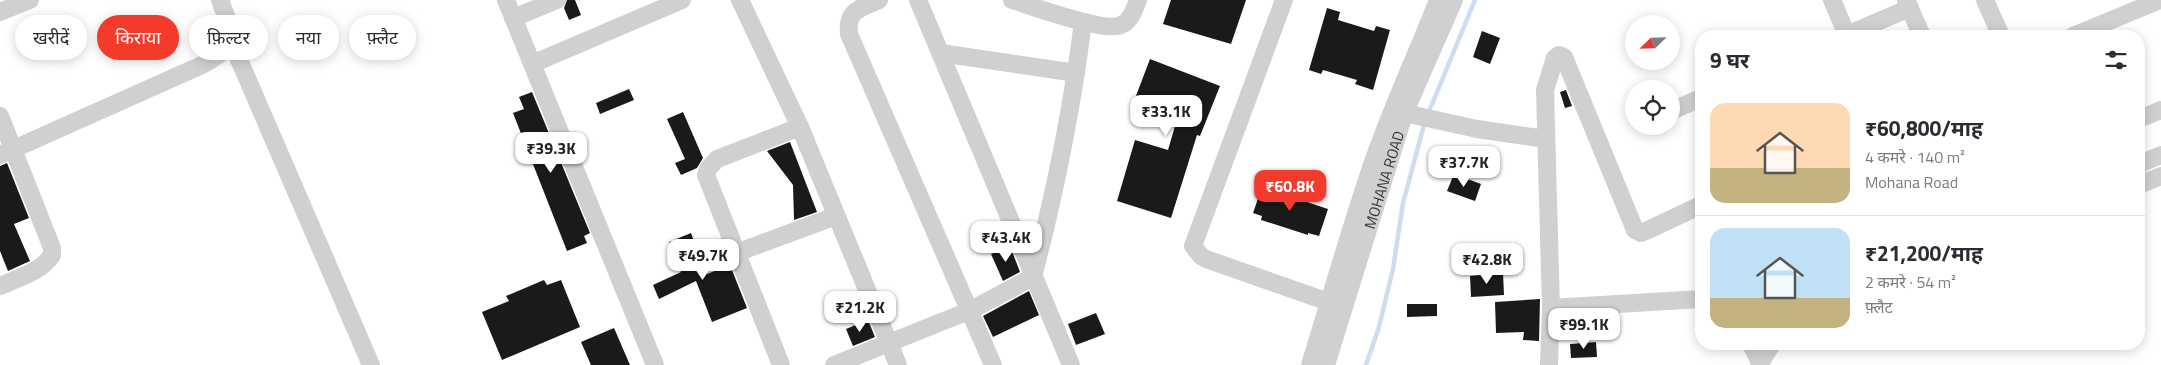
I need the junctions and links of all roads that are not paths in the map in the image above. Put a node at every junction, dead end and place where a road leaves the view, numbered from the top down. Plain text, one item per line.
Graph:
1 (30, 0) edge
2 (220, 0) edge
3 (506, 0) edge
4 (556, 0) edge
5 (682, 0) edge
6 (740, 0) edge
7 (879, 0) edge
8 (918, 0) edge
9 (1012, 0) edge
10 (1138, 0) edge
11 (1284, 0) edge
12 (1438, 0) edge
13 (1454, 0) edge
14 (1832, 0) edge
15 (1985, 0) edge
16 (2160, 0) edge
17 (1908, 4) edge
18 (1045, 5) edge
19 (0, 12) edge
20 (226, 15) edge
21 (513, 18) junction
22 (1082, 22) junction
23 (1844, 30) edge
24 (1858, 30) edge
25 (1919, 30) edge
26 (1998, 30) edge
27 (2088, 30) edge
28 (940, 53) junction
29 (211, 60) edge
30 (239, 60) edge
31 (532, 64) junction
32 (1076, 73) junction
33 (1695, 101) edge
34 (1680, 107) edge
35 (2161, 110) edge
36 (1412, 115) junction
37 (0, 116) edge
38 (2145, 117) edge
39 (800, 127) junction
40 (1546, 139) junction
41 (7, 152) edge
42 (2161, 155) edge
43 (2145, 162) edge
44 (2161, 176) edge
45 (2145, 183) edge
46 (1695, 208) edge
47 (836, 216) junction
48 (736, 253) junction
49 (1034, 277) junction
50 (0, 286) edge
51 (1695, 299) edge
52 (1336, 304) junction
53 (1551, 308) junction
54 (971, 310) junction
55 (889, 344) junction
56 (1754, 350) edge
57 (1768, 350) edge
58 (1760, 364) edge
59 (371, 365) edge
60 (655, 365) edge
61 (781, 365) edge
62 (834, 365) edge
63 (898, 365) edge
64 (994, 365) edge
65 (1071, 365) edge
66 (1310, 365) edge
67 (1326, 365) edge
68 (1549, 365) edge

1 - 19 street
2 - 20 street
3 - 21 street
4 - 21 street
5 - 31 street
6 - 39 street
7 - 54 street
8 - 28 street
9 - 18 street
10 - 22 street
11 - 52 street
12 - 36 street, MOHANA ROAD
13 - 36 street, MOHANA ROAD
14 - 23 street
15 - 26 street
16 - 27 street
17 - 24 street
17 - 25 street
18 - 22 street
21 - 31 street
22 - 32 street
28 - 32 street
28 - 49 street
29 - 41 street
30 - 59 street
31 - 60 street
32 - 49 street
33 - 34 street
35 - 38 street
36 - 40 street
36 - 52 street, MOHANA ROAD
37 - 41 street
39 - 47 street
39 - 48 street
40 - 46 street
40 - 53 street
41 - 50 street
42 - 43 street
44 - 45 street
47 - 48 street
47 - 55 street
48 - 61 street
49 - 54 street
49 - 65 street
51 - 53 street
52 - 66 street, MOHANA ROAD
52 - 67 street, MOHANA ROAD
53 - 68 street
54 - 55 street
54 - 64 street
55 - 62 street
55 - 63 street
56 - 58 street
57 - 58 street

